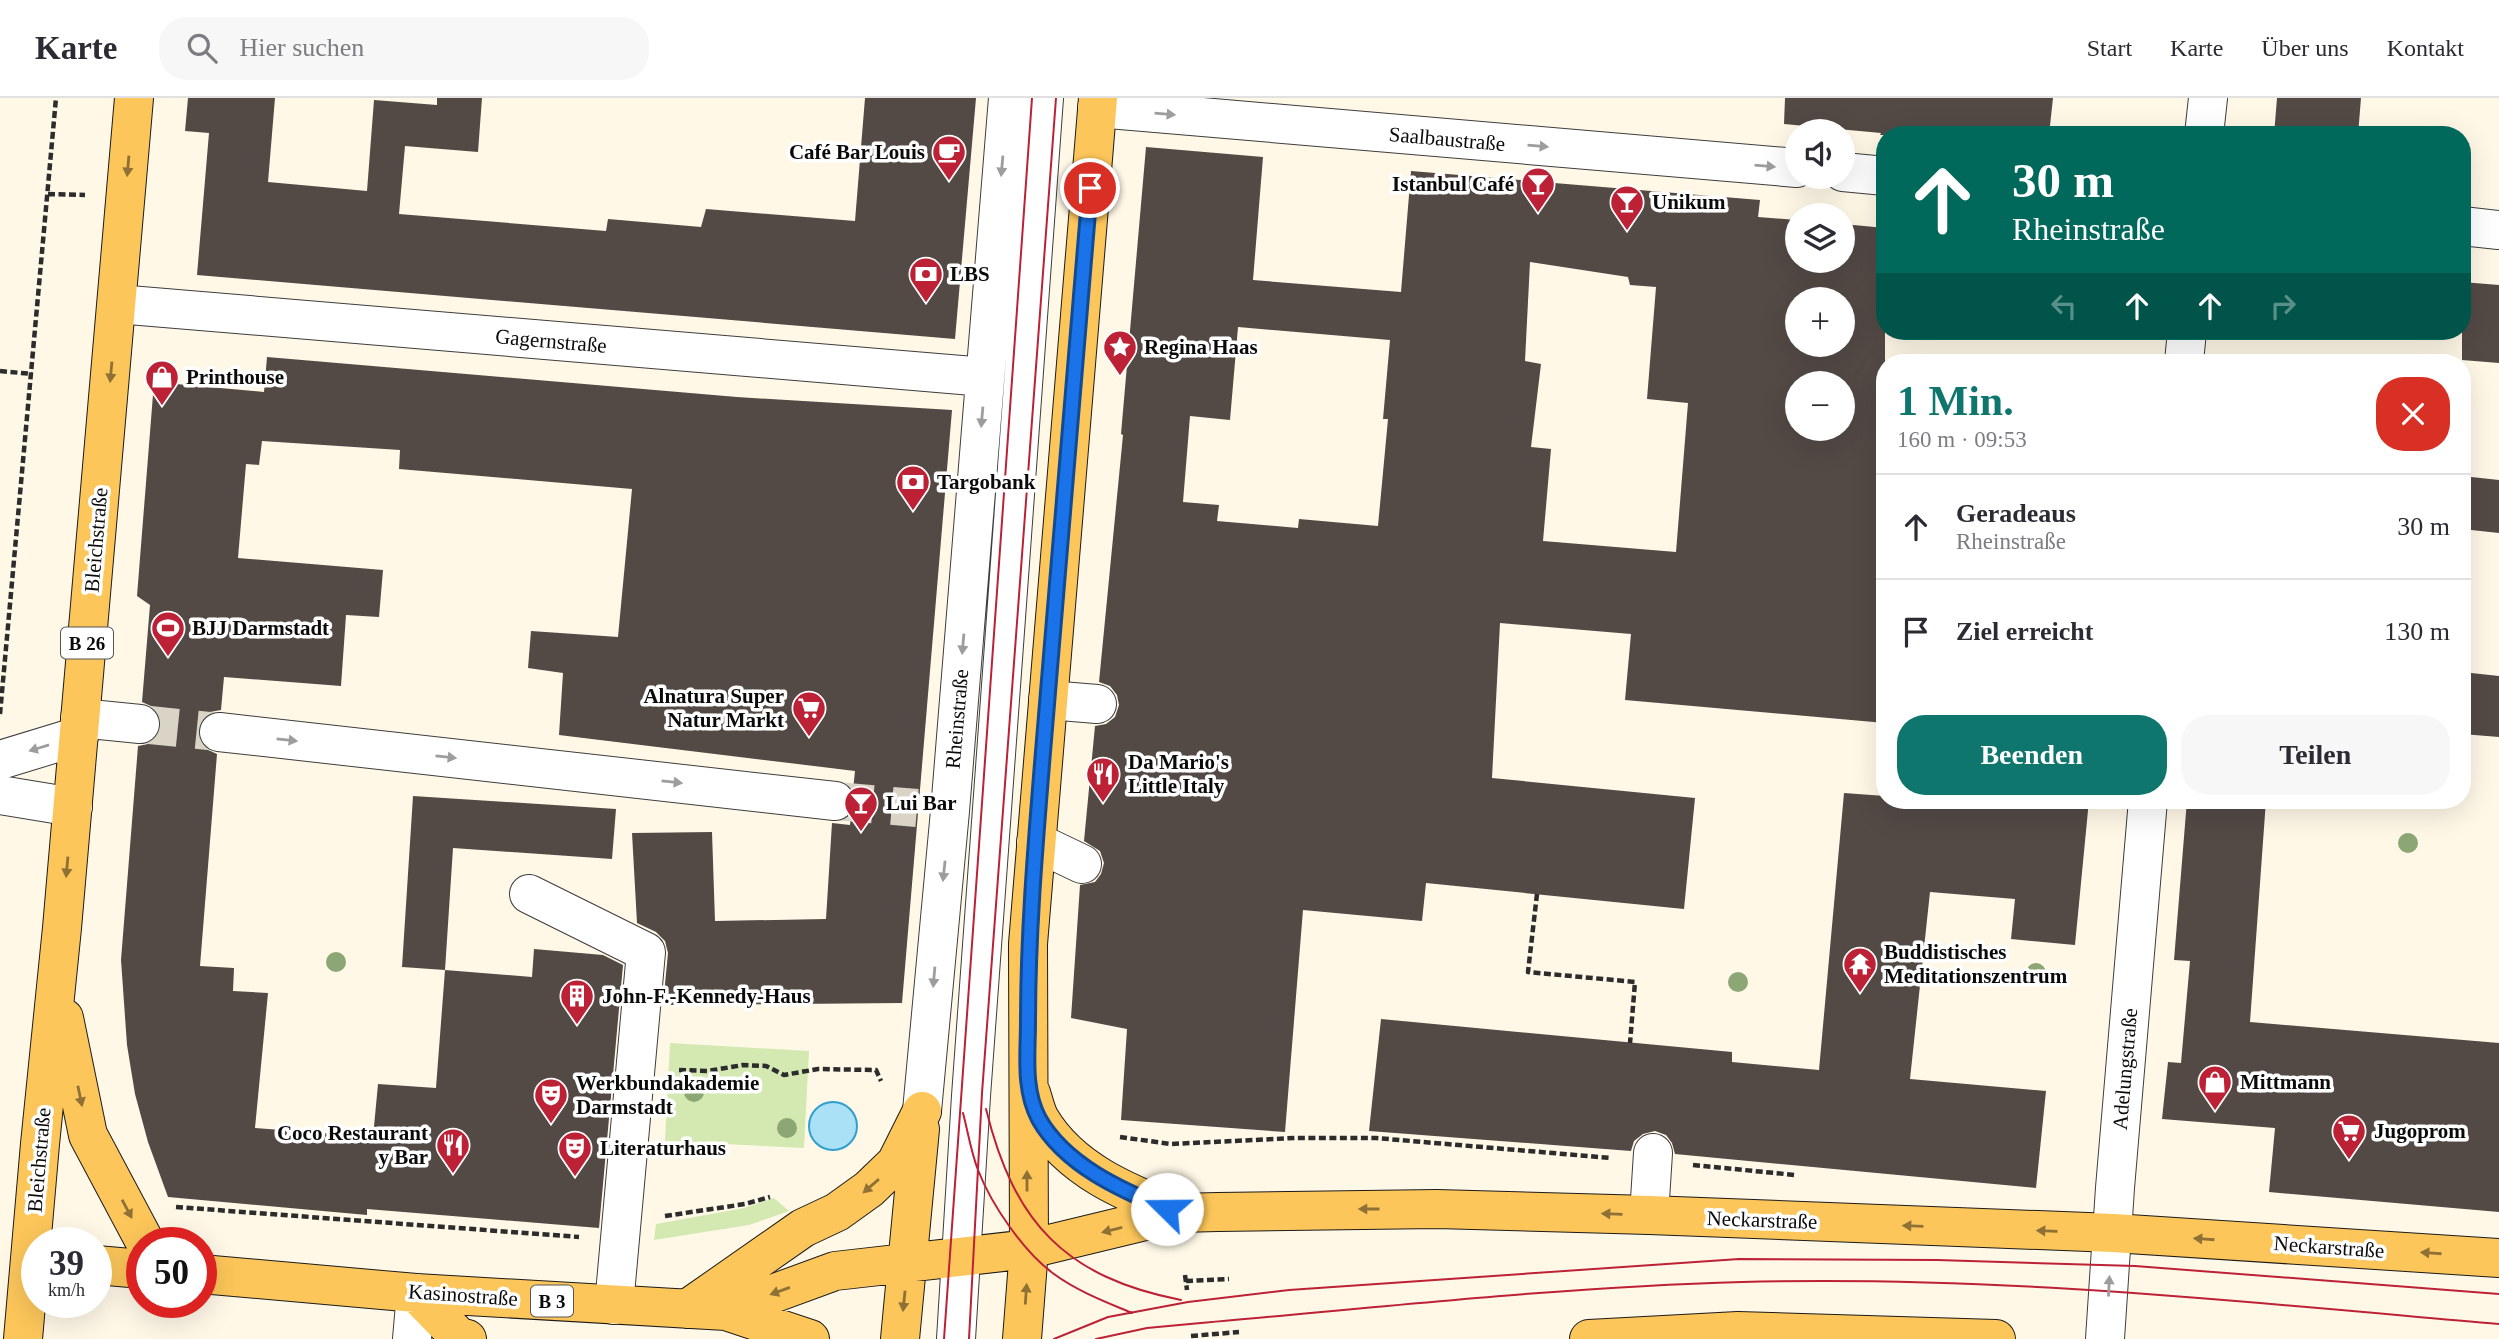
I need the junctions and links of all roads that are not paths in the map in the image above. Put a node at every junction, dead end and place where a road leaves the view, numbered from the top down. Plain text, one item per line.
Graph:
1 (134, 98) edge
2 (1008, 98) edge
3 (1044, 98) edge
4 (2208, 98) edge
5 (1097, 103) edge
6 (2205, 126) edge
7 (1785, 167) edge
8 (1855, 173) edge
9 (1876, 175) edge
10 (2471, 227) edge
11 (2499, 230) edge
12 (117, 304) junction
13 (985, 377) junction
14 (1048, 700) junction
15 (1097, 704) dead end
16 (140, 724) tunnel mouth
17 (80, 727) junction
18 (219, 732) tunnel mouth
19 (0, 760) edge
20 (0, 795) edge
21 (835, 801) tunnel mouth
22 (73, 807) junction
23 (2147, 809) edge
24 (1036, 842) junction
25 (1082, 864) dead end
26 (529, 894) dead end
27 (57, 981) junction
28 (1028, 1085) junction
29 (922, 1111) junction
30 (1652, 1157) road end
31 (1178, 1213) junction
32 (1649, 1215) junction
33 (26, 1227) edge
34 (137, 1227) edge
35 (2113, 1233) junction
36 (1029, 1249) junction
37 (961, 1256) junction
38 (2499, 1258) edge
39 (908, 1263) junction
40 (217, 1275) edge
41 (416, 1293) junction
42 (614, 1305) junction
43 (687, 1309) junction
44 (726, 1311) junction
45 (23, 1318) edge
46 (1822, 1336) edge
47 (414, 1338) edge
48 (23, 1339) edge
49 (467, 1339) edge
50 (810, 1339) edge
51 (900, 1339) edge
52 (956, 1339) edge
53 (1022, 1339) edge
54 (1589, 1339) edge
55 (1996, 1339) edge
56 (2105, 1339) edge

1 -> 12 main road, Bleichstraße / B 26
2 -> 13 street, Rheinstraße
3 - 37 street, Rheinstraße
4 - 6 street
5 -> 7 street, Saalbaustraße
5 - 14 main road
8 - 9 street
10 - 11 street
12 - 13 street, Gagernstraße
12 -> 17 main road, Bleichstraße / B 26
13 -> 29 street, Rheinstraße
14 - 15 street
14 - 24 main road
16 - 17 street
17 -> 19 street
17 - 22 main road, Bleichstraße / B 26
18 -> 21 street
20 - 22 street
22 -> 27 main road, Bleichstraße / B 26
23 - 35 street, Adelungstraße
24 - 25 street
24 - 28 main road
26 - 42 street
27 - 33 main road, Bleichstraße
27 -> 34 main road, Bleichstraße / B 26
28 - 31 main road
36 -> 28 main road
29 - 39 main road, Rheinstraße
29 -> 43 main road
30 - 32 street
32 -> 31 main road, Neckarstraße / B 3
31 -> 36 main road, Neckarstraße / B 3
35 -> 32 main road, Neckarstraße / B 3
38 -> 35 main road, Neckarstraße / B 3
56 -> 35 street, Adelungstraße
36 - 37 main road, B 3
53 -> 36 main road
37 - 39 main road, B 3
37 - 52 street, Rheinstraße
39 -> 44 main road, Kasinostraße / B 3
39 -> 51 main road, Rheinstraße
40 - 41 main road, Kasinostraße / B 3
41 - 42 main road, Kasinostraße / B 3
41 - 47 street
41 - 49 main road
42 - 43 main road, Kasinostraße / B 3
43 - 44 main road, Kasinostraße / B 3
44 - 50 main road, Kasinostraße / B 3
45 - 48 main road, Bleichstraße
46 - 54 main road
46 - 55 main road

